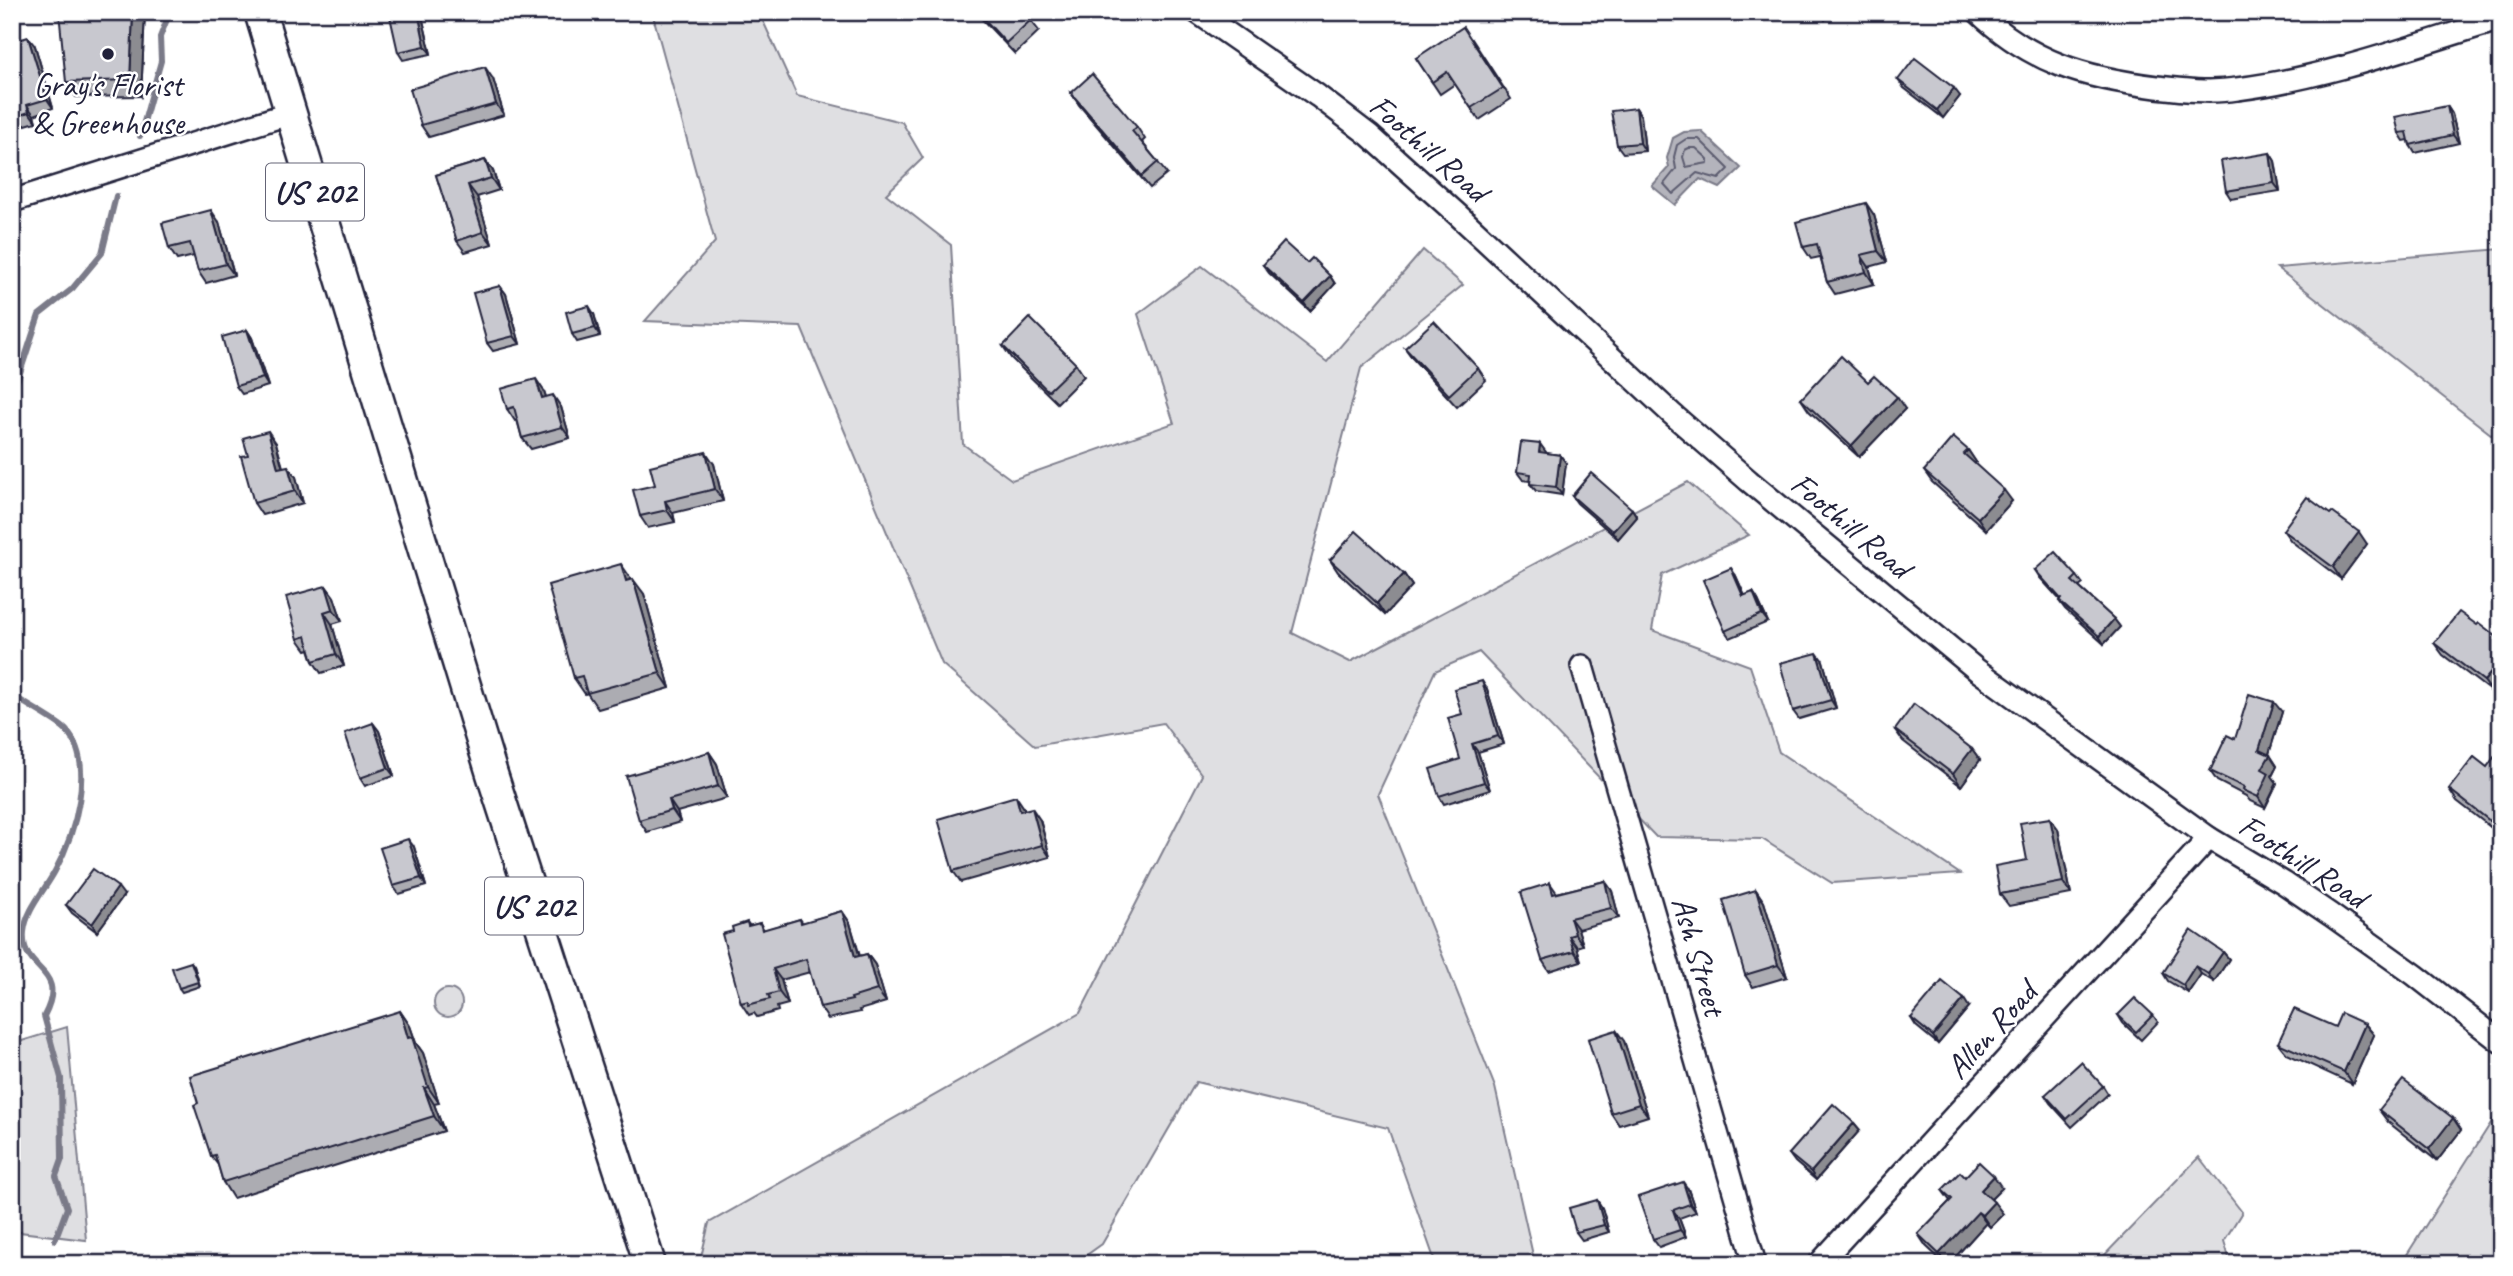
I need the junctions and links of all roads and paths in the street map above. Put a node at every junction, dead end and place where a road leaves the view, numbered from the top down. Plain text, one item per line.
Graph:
1 (260, 12) edge
2 (1198, 12) edge
3 (1978, 12) edge
4 (2501, 19) edge
5 (291, 113) junction
6 (12, 201) edge
7 (1581, 666) dead end
8 (2209, 838) junction
9 (2501, 1042) edge
10 (650, 1264) edge
11 (1755, 1264) edge
12 (1819, 1264) edge

1 - 5 highway, US 202
2 - 8 street, Foothill Road
3 - 4 street
5 - 6 street
5 - 10 highway, US 202
7 - 11 street, Ash Street
8 - 9 street, Foothill Road
8 - 12 street, Allen Road

